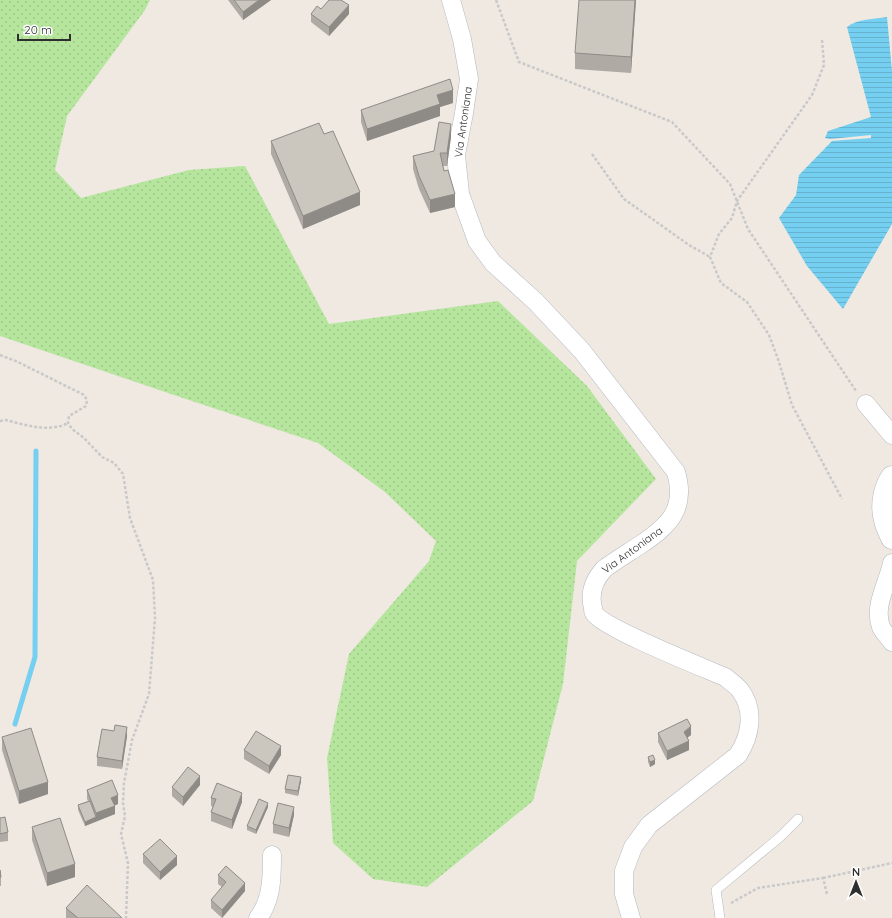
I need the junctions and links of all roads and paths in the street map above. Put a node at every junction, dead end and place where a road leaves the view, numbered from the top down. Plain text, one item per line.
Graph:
1 (451, 0) edge
2 (496, 0) edge
3 (822, 40) dead end
4 (592, 154) dead end
5 (737, 200) junction
6 (710, 257) junction
7 (0, 355) edge
8 (866, 404) joint
9 (0, 421) edge
10 (68, 424) junction
11 (892, 435) edge
12 (892, 477) edge
13 (842, 499) dead end
14 (892, 538) edge
15 (892, 564) edge
16 (888, 586) edge
17 (891, 640) edge
18 (798, 819) dead end
19 (272, 855) dead end
20 (892, 863) edge
21 (823, 878) junction
22 (827, 894) dead end
23 (719, 914) edge
24 (126, 918) edge
25 (258, 918) edge
26 (631, 918) edge

1 - 26 street, Via Antoniana
2 - 5 path
3 - 5 path
4 - 6 path
5 - 6 path
5 - 8 path
6 - 13 path
7 - 10 path
8 - 11 street
9 - 10 path
10 - 24 path
12 - 14 street
15 - 16 street
16 - 17 street
18 - 23 lane
19 - 25 street
20 - 21 path
21 - 22 path
21 - 23 path

